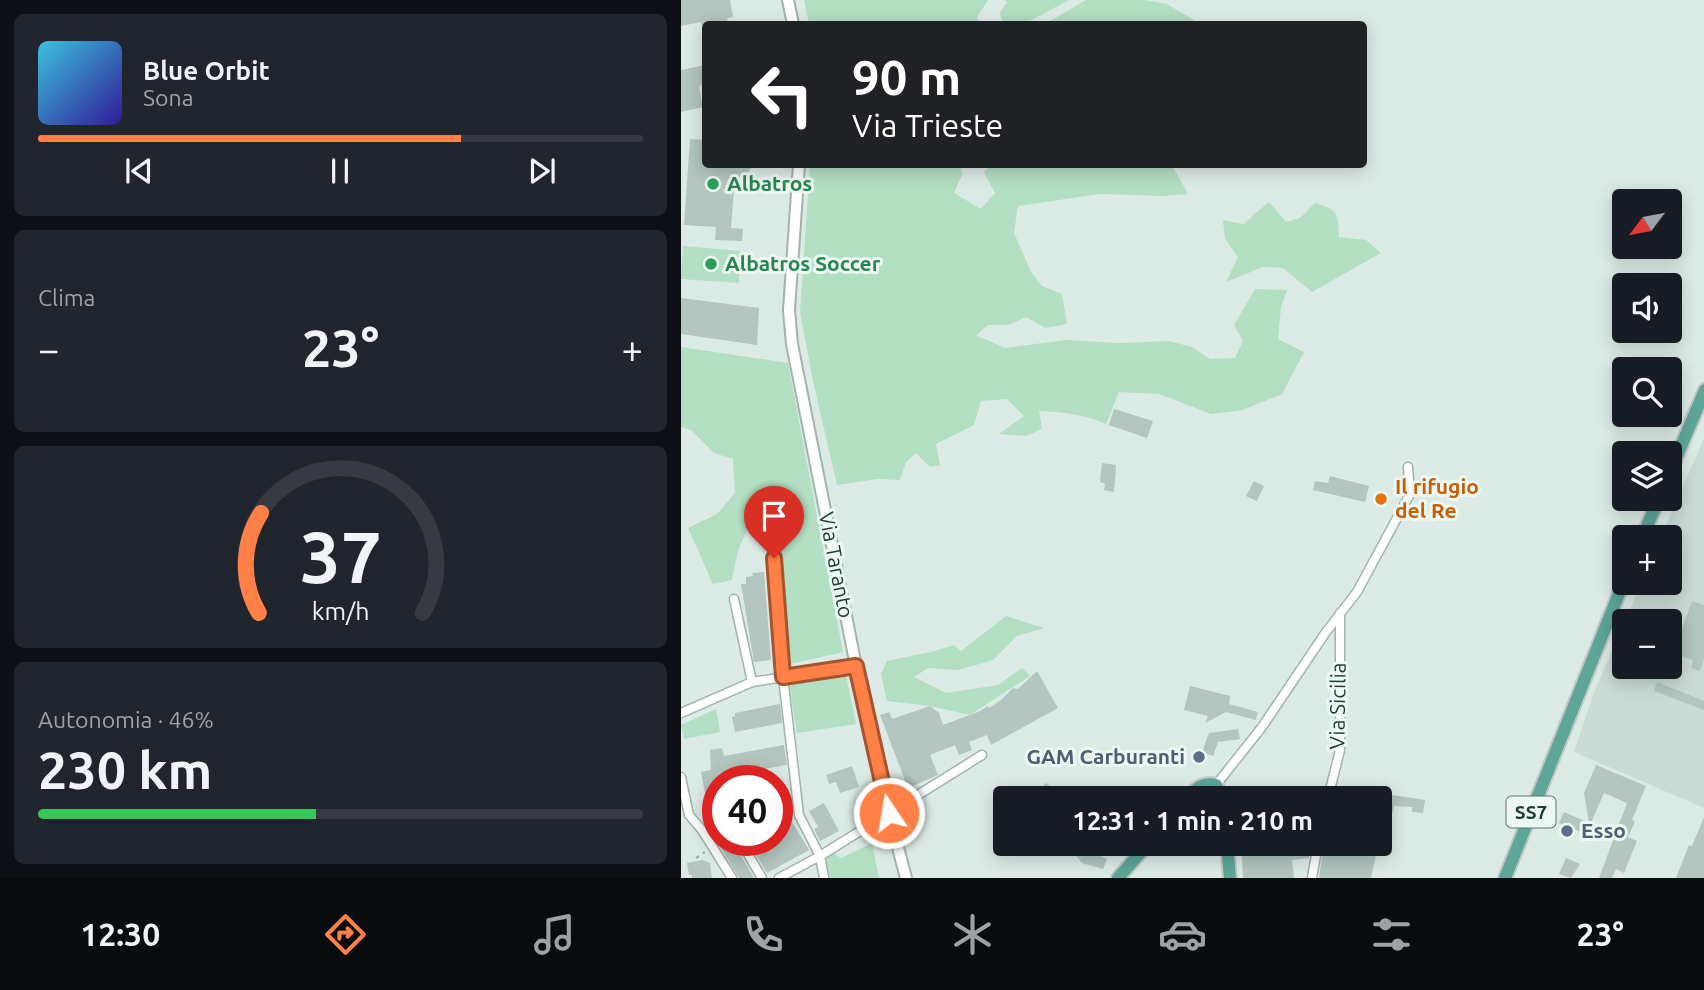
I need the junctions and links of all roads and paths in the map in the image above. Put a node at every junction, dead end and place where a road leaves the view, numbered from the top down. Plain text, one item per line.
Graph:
1 (788, 0) edge
2 (792, 21) edge
3 (799, 168) edge
4 (1704, 390) edge
5 (1682, 443) edge
6 (1408, 467) dead end
7 (774, 558) dead end
8 (1618, 595) edge
9 (734, 599) dead end
10 (1340, 613) junction
11 (856, 666) junction
12 (783, 677) junction
13 (752, 682) junction
14 (681, 713) edge
15 (982, 755) dead end
16 (681, 777) edge
17 (1216, 785) joint
18 (1199, 786) edge
19 (1331, 786) edge
20 (889, 813) junction
21 (685, 816) edge
22 (749, 856) edge
23 (820, 856) junction
24 (1137, 856) edge
25 (1228, 856) edge
26 (1316, 856) edge
27 (732, 878) edge
28 (762, 878) edge
29 (778, 878) edge
30 (824, 878) edge
31 (906, 878) edge
32 (1118, 878) edge
33 (1230, 878) edge
34 (1312, 878) edge
35 (1505, 878) edge

1 - 2 street
3 - 11 street, Via Taranto
4 - 5 main road
6 - 10 street
7 - 12 street
8 - 35 main road, SS7
9 - 13 street
10 - 17 street
10 - 19 street, Via Sicilia
11 - 12 street
11 - 20 street, Via Taranto
12 - 13 street
12 - 23 street
13 - 14 street
15 - 20 street
16 - 21 street
17 - 18 main road
20 - 23 street
20 - 31 street, Via Taranto
21 - 27 street
22 - 28 street
23 - 29 street
23 - 30 street
24 - 32 main road
25 - 33 main road
26 - 34 street

